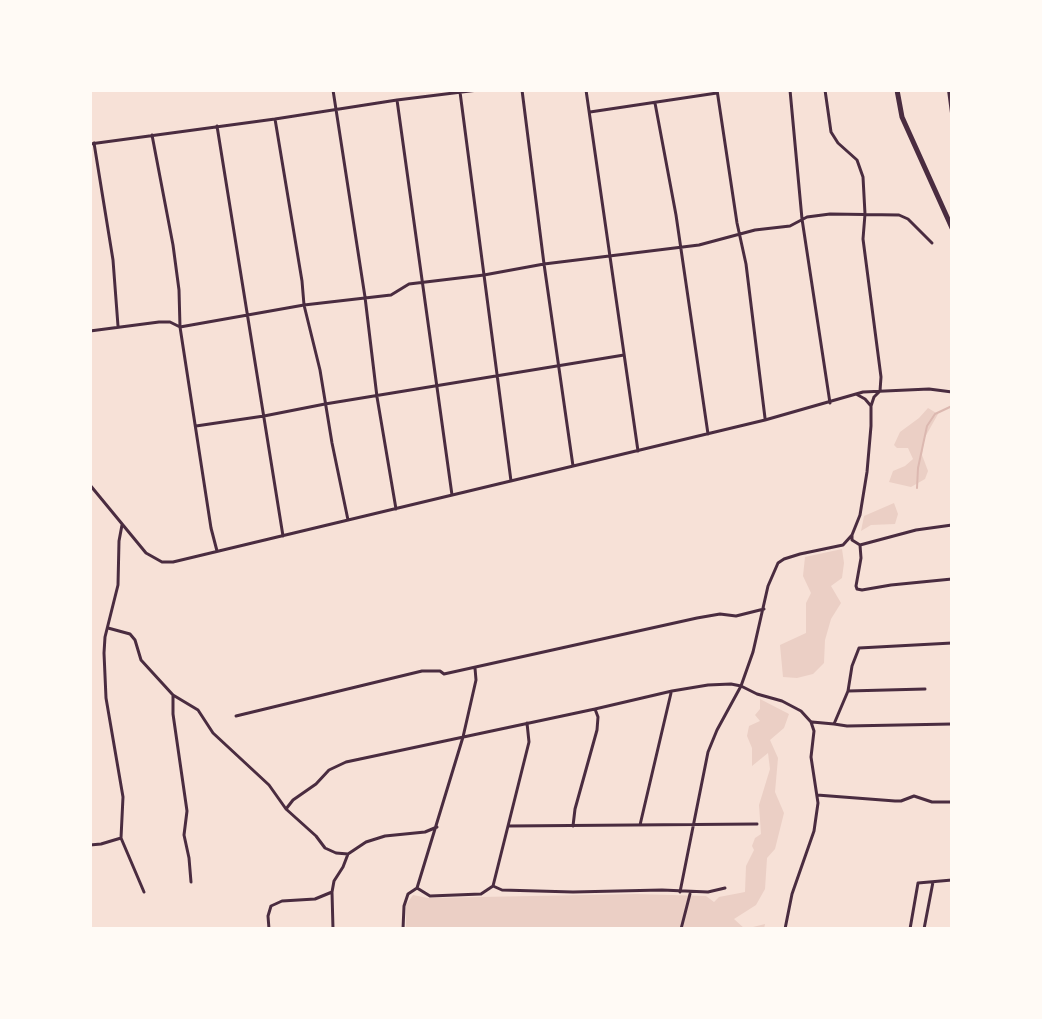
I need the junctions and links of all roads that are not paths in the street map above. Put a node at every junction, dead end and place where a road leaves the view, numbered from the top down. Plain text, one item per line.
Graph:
1 (333, 90) edge
2 (478, 90) edge
3 (522, 90) edge
4 (586, 90) edge
5 (790, 90) edge
6 (825, 90) edge
7 (897, 90) edge
8 (949, 90) edge
9 (717, 91) edge
10 (460, 92) junction
11 (397, 100) junction
12 (655, 103) junction
13 (335, 110) junction
14 (590, 112) junction
15 (952, 113) edge
16 (275, 119) junction
17 (217, 126) junction
18 (152, 135) junction
19 (92, 144) edge
20 (865, 214) junction
21 (802, 219) junction
22 (952, 228) edge
23 (740, 235) junction
24 (932, 243) dead end
25 (680, 246) junction
26 (610, 255) junction
27 (544, 264) junction
28 (484, 275) junction
29 (422, 282) junction
30 (365, 297) junction
31 (304, 305) junction
32 (247, 316) junction
33 (118, 327) junction
34 (180, 327) junction
35 (90, 331) edge
36 (624, 355) junction
37 (558, 367) junction
38 (497, 376) junction
39 (437, 387) junction
40 (880, 391) junction
41 (952, 392) edge
42 (856, 394) junction
43 (377, 397) junction
44 (830, 403) junction
45 (325, 404) junction
46 (871, 406) junction
47 (264, 416) junction
48 (765, 420) junction
49 (196, 426) junction
50 (708, 434) junction
51 (638, 451) junction
52 (573, 466) junction
53 (511, 481) junction
54 (90, 485) edge
55 (452, 495) junction
56 (396, 509) junction
57 (348, 520) junction
58 (122, 525) junction
59 (952, 525) edge
60 (852, 535) junction
61 (283, 536) junction
62 (860, 545) junction
63 (217, 551) junction
64 (952, 579) edge
65 (764, 609) junction
66 (108, 628) junction
67 (952, 643) edge
68 (475, 667) junction
69 (741, 686) junction
70 (925, 689) dead end
71 (672, 691) junction
72 (848, 691) junction
73 (173, 695) junction
74 (595, 709) junction
75 (236, 716) dead end
76 (811, 722) junction
77 (527, 723) junction
78 (834, 724) junction
79 (952, 724) edge
80 (463, 737) junction
81 (817, 795) junction
82 (952, 802) edge
83 (286, 809) junction
84 (757, 824) dead end
85 (640, 825) junction
86 (694, 825) junction
87 (508, 826) junction
88 (573, 826) junction
89 (437, 827) junction
90 (121, 838) junction
91 (90, 845) edge
92 (348, 854) junction
93 (952, 880) edge
94 (191, 882) dead end
95 (933, 882) junction
96 (493, 886) junction
97 (417, 888) junction
98 (725, 888) dead end
99 (144, 892) dead end
100 (332, 892) junction
101 (680, 892) junction
102 (690, 892) junction
103 (269, 929) edge
104 (333, 929) edge
105 (403, 929) edge
106 (681, 929) edge
107 (785, 929) edge
108 (910, 929) edge
109 (924, 929) edge

1 - 13 street
2 - 10 street
3 - 27 street
4 - 14 street
5 - 21 street
6 - 20 street
7 - 22 main road
8 - 15 street
9 - 12 street
9 - 23 street
10 - 11 street
10 - 28 street
11 - 13 street
11 - 29 street
12 - 14 street
12 - 25 street
13 - 16 street
13 - 30 street
14 - 26 street
16 - 17 street
16 - 31 street
17 - 18 street
17 - 32 street
18 - 19 street
18 - 34 street
19 - 33 street
20 - 21 street
20 - 24 street
20 - 40 street
21 - 23 street
21 - 44 street
23 - 25 street
23 - 48 street
25 - 26 street
25 - 50 street
26 - 27 street
26 - 36 street
27 - 28 street
27 - 37 street
28 - 29 street
28 - 38 street
29 - 30 street
29 - 39 street
30 - 31 street
30 - 43 street
31 - 32 street
31 - 45 street
32 - 34 street
32 - 47 street
33 - 34 street
33 - 35 street
34 - 49 street
36 - 37 street
36 - 51 street
37 - 38 street
37 - 52 street
38 - 39 street
38 - 53 street
39 - 43 street
39 - 55 street
40 - 41 street
40 - 42 street
40 - 46 street
42 - 44 street
42 - 46 street
43 - 45 street
43 - 56 street
44 - 48 street
45 - 47 street
45 - 57 street
46 - 60 street
47 - 49 street
47 - 61 street
48 - 50 street
49 - 63 street
50 - 51 street
51 - 52 street
52 - 53 street
53 - 55 street
54 - 58 street
55 - 56 street
56 - 57 street
57 - 61 street
58 - 63 street
58 - 66 street
59 - 62 street
60 - 62 street
60 - 65 street
61 - 63 street
62 - 64 street
65 - 68 street
65 - 69 street
66 - 73 street
66 - 90 street
67 - 72 street
68 - 75 street
68 - 80 street
69 - 71 street
69 - 76 street
69 - 86 street
70 - 72 street
71 - 74 street
71 - 85 street
72 - 78 street
73 - 83 street
73 - 94 street
74 - 77 street
74 - 88 street
76 - 78 street
76 - 81 street
77 - 80 street
77 - 87 street
78 - 79 street
80 - 83 street
80 - 89 street
81 - 82 street
81 - 107 street
83 - 92 street
84 - 86 street
85 - 86 street
85 - 88 street
86 - 101 street
87 - 88 street
87 - 96 street
89 - 92 street
89 - 97 street
90 - 91 street
90 - 99 street
92 - 100 street
93 - 95 street
95 - 108 street
95 - 109 street
96 - 97 street
96 - 101 street
97 - 105 street
98 - 102 street
100 - 103 street
100 - 104 street
101 - 102 street
102 - 106 street

